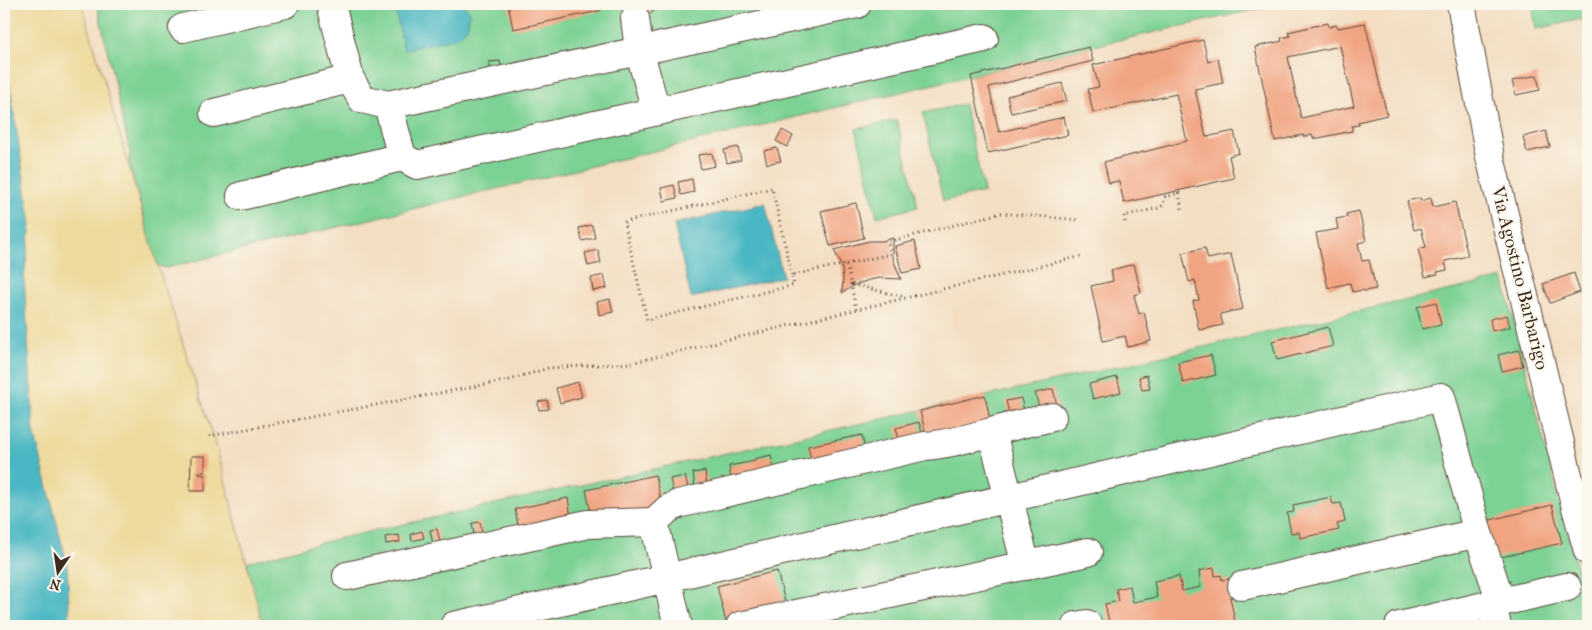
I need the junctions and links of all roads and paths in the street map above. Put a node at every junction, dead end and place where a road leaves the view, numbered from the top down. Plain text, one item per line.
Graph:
1 (285, 4) edge
2 (331, 4) edge
3 (857, 4) edge
4 (1461, 4) edge
5 (635, 18) dead end
6 (183, 28) dead end
7 (984, 38) dead end
8 (639, 50) junction
9 (350, 79) junction
10 (388, 104) junction
11 (656, 110) junction
12 (214, 113) dead end
13 (402, 157) junction
14 (241, 196) dead end
15 (1182, 208) dead end
16 (1080, 220) dead end
17 (1126, 222) dead end
18 (1083, 256) dead end
19 (846, 264) junction
20 (792, 275) junction
21 (851, 284) junction
22 (906, 297) junction
23 (856, 309) junction
24 (1052, 417) dead end
25 (992, 432) junction
26 (209, 436) dead end
27 (1009, 498) junction
28 (654, 522) junction
29 (1478, 533) junction
30 (1588, 551) edge
31 (1088, 552) dead end
32 (1026, 566) junction
33 (347, 576) dead end
34 (667, 578) junction
35 (1242, 586) dead end
36 (1567, 587) dead end
37 (1497, 611) edge
38 (454, 626) edge
39 (678, 626) edge
40 (740, 626) edge
41 (1399, 626) edge

1 - 6 street
2 - 9 street
3 - 8 street
4 - 30 street, Via Agostino Barbarigo
5 - 8 street
7 - 11 street
8 - 10 street
8 - 11 street
9 - 10 street
9 - 12 street
10 - 13 street
11 - 13 street
13 - 14 street
15 - 17 path
16 - 19 path
18 - 22 path
19 - 20 path
19 - 21 path
20 - 20 path
21 - 22 path
21 - 23 path
22 - 23 path
23 - 26 path
24 - 25 street
25 - 27 street
25 - 28 street
27 - 29 street
27 - 32 street
27 - 34 street
28 - 33 street
28 - 34 street
29 - 35 street
29 - 37 street
31 - 32 street
32 - 40 street
34 - 38 street
34 - 39 street
36 - 37 street
37 - 41 street

